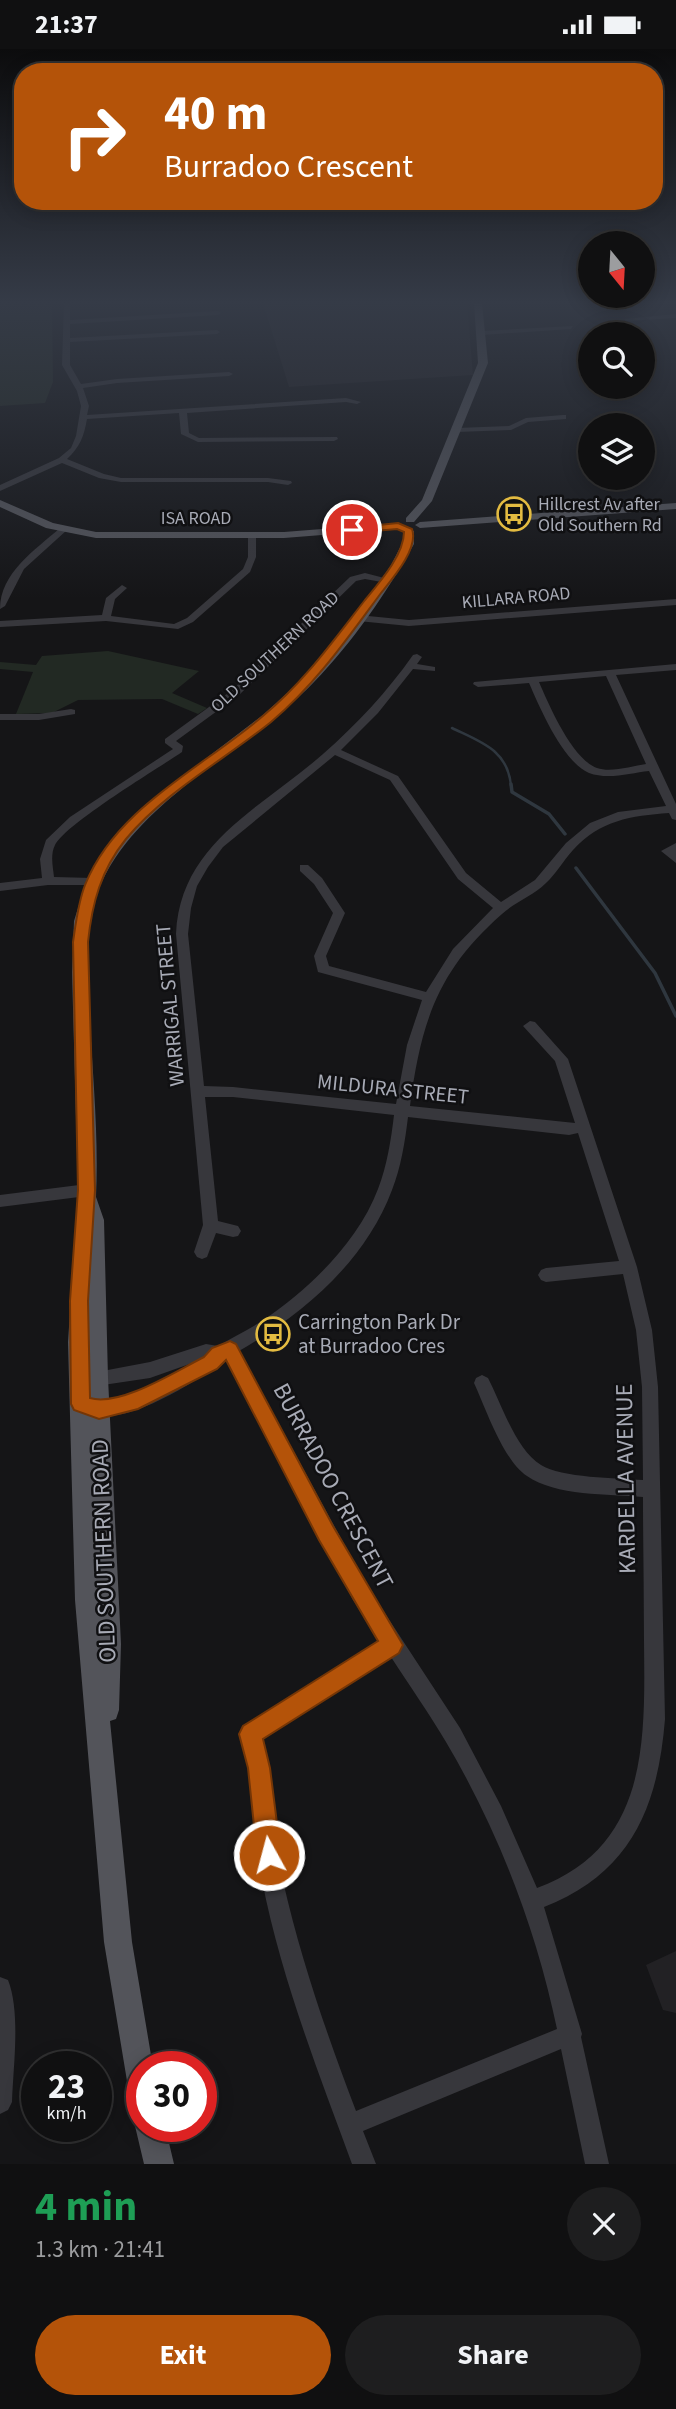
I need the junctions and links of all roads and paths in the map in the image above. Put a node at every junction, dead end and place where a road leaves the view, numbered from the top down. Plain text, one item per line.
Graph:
1 (84, 402) edge
2 (315, 402) edge
3 (468, 402) edge
4 (183, 409) junction
5 (85, 417) junction
6 (563, 417) dead end
7 (457, 430) junction
8 (334, 439) dead end
9 (62, 460) junction
10 (288, 483) dead end
11 (0, 488) edge
12 (0, 503) edge
13 (676, 506) edge
14 (409, 525) junction
15 (63, 530) junction
16 (251, 535) junction
17 (0, 578) edge
18 (13, 579) junction
19 (387, 580) junction
20 (122, 588) dead end
21 (676, 602) edge
22 (0, 606) edge
23 (106, 618) junction
24 (358, 618) junction
25 (0, 624) edge
26 (676, 667) edge
27 (432, 669) dead end
28 (609, 672) junction
29 (533, 679) junction
30 (478, 684) dead end
31 (71, 712) dead end
32 (0, 717) edge
33 (334, 751) junction
34 (652, 767) junction
35 (675, 811) edge
36 (676, 847) edge
37 (676, 859) edge
38 (304, 868) dead end
39 (48, 881) junction
40 (93, 882) junction
41 (0, 887) edge
42 (501, 908) junction
43 (427, 997) junction
44 (530, 1025) dead end
45 (198, 1091) junction
46 (402, 1111) junction
47 (584, 1127) junction
48 (87, 1190) junction
49 (0, 1201) edge
50 (211, 1225) junction
51 (233, 1231) dead end
52 (202, 1252) dead end
53 (629, 1267) junction
54 (546, 1275) dead end
55 (224, 1352) junction
56 (98, 1378) junction
57 (482, 1383) dead end
58 (90, 1407) junction
59 (651, 1489) junction
60 (392, 1645) junction
61 (532, 1901) junction
62 (0, 1988) edge
63 (571, 2034) junction
64 (136, 2051) edge
65 (0, 2102) edge
66 (350, 2125) junction
67 (154, 2142) edge
68 (159, 2164) edge
69 (364, 2164) edge
70 (597, 2164) edge

1 - 5 street
2 - 4 street
3 - 7 main road, OLD SOUTHERN ROAD
4 - 5 street
4 - 8 street
5 - 9 street
6 - 7 street
7 - 14 main road, OLD SOUTHERN ROAD
9 - 10 street
9 - 11 street
12 - 15 main road, ISA ROAD
13 - 14 main road, ISA ROAD
14 - 16 main road, ISA ROAD
14 - 19 main road, OLD SOUTHERN ROAD
15 - 16 main road, ISA ROAD
15 - 18 street
16 - 23 street
17 - 18 street
18 - 22 street
19 - 24 main road, OLD SOUTHERN ROAD
19 - 39 street, OLD SOUTHERN ROAD
20 - 23 street
21 - 24 street, KILLARA ROAD
23 - 25 street
24 - 40 main road, OLD SOUTHERN ROAD
26 - 28 street
27 - 33 street, WARRIGAL STREET
28 - 29 street
28 - 34 street
29 - 30 street
29 - 34 street
31 - 32 street
33 - 42 street
33 - 45 street, WARRIGAL STREET
34 - 35 street
35 - 42 street
36 - 37 street
38 - 43 street
39 - 40 street
39 - 41 street
40 - 48 main road, OLD SOUTHERN ROAD
42 - 43 street
43 - 46 street
44 - 47 street, KARDELLA AVENUE
45 - 46 street, MILDURA STREET
45 - 50 street, WARRIGAL STREET
46 - 47 street, MILDURA STREET
46 - 55 street
47 - 53 street, KARDELLA AVENUE
48 - 49 street
48 - 56 main road, OLD SOUTHERN ROAD
48 - 58 main road, OLD SOUTHERN ROAD
50 - 51 street
50 - 52 street, WARRIGAL STREET
53 - 54 street
53 - 59 street, KARDELLA AVENUE
55 - 56 street
55 - 58 street
55 - 60 street, BURRADOO CRESCENT
56 - 58 main road, OLD SOUTHERN ROAD
57 - 59 street
58 - 64 main road, OLD SOUTHERN ROAD
59 - 61 street, KARDELLA AVENUE
60 - 61 street, BURRADOO CRESCENT
60 - 66 street
61 - 63 street, BURRADOO CRESCENT
62 - 65 street
63 - 66 street
63 - 70 street, BURRADOO CRESCENT
66 - 69 street
67 - 68 main road

